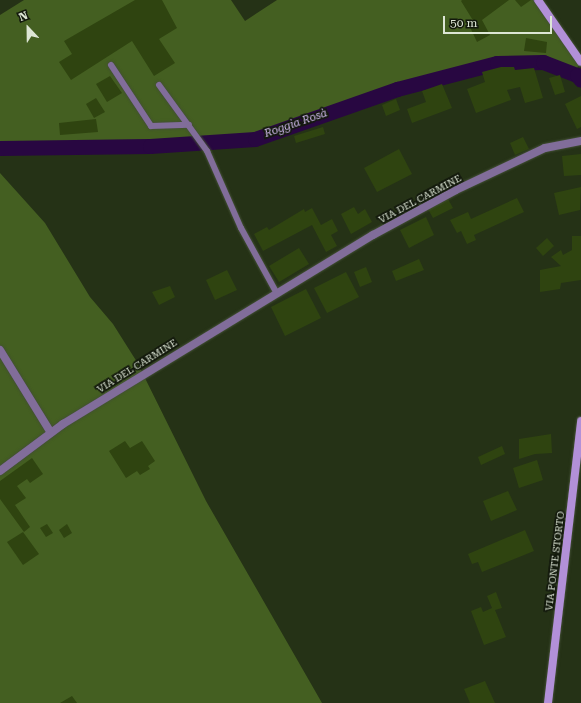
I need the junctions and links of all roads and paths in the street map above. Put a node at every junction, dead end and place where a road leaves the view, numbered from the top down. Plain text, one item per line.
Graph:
1 (538, 0) edge
2 (581, 62) edge
3 (111, 65) dead end
4 (160, 85) dead end
5 (189, 125) junction
6 (581, 141) edge
7 (276, 292) junction
8 (0, 350) edge
9 (581, 421) edge
10 (51, 433) junction
11 (0, 471) edge
12 (548, 703) edge

1 - 2 street
3 - 5 lane
4 - 5 lane
5 - 7 lane
6 - 7 street, VIA DEL CARMINE
7 - 10 street, VIA DEL CARMINE
8 - 10 street
9 - 12 street, VIA PONTE STORTO
10 - 11 street, VIA DEL CARMINE

